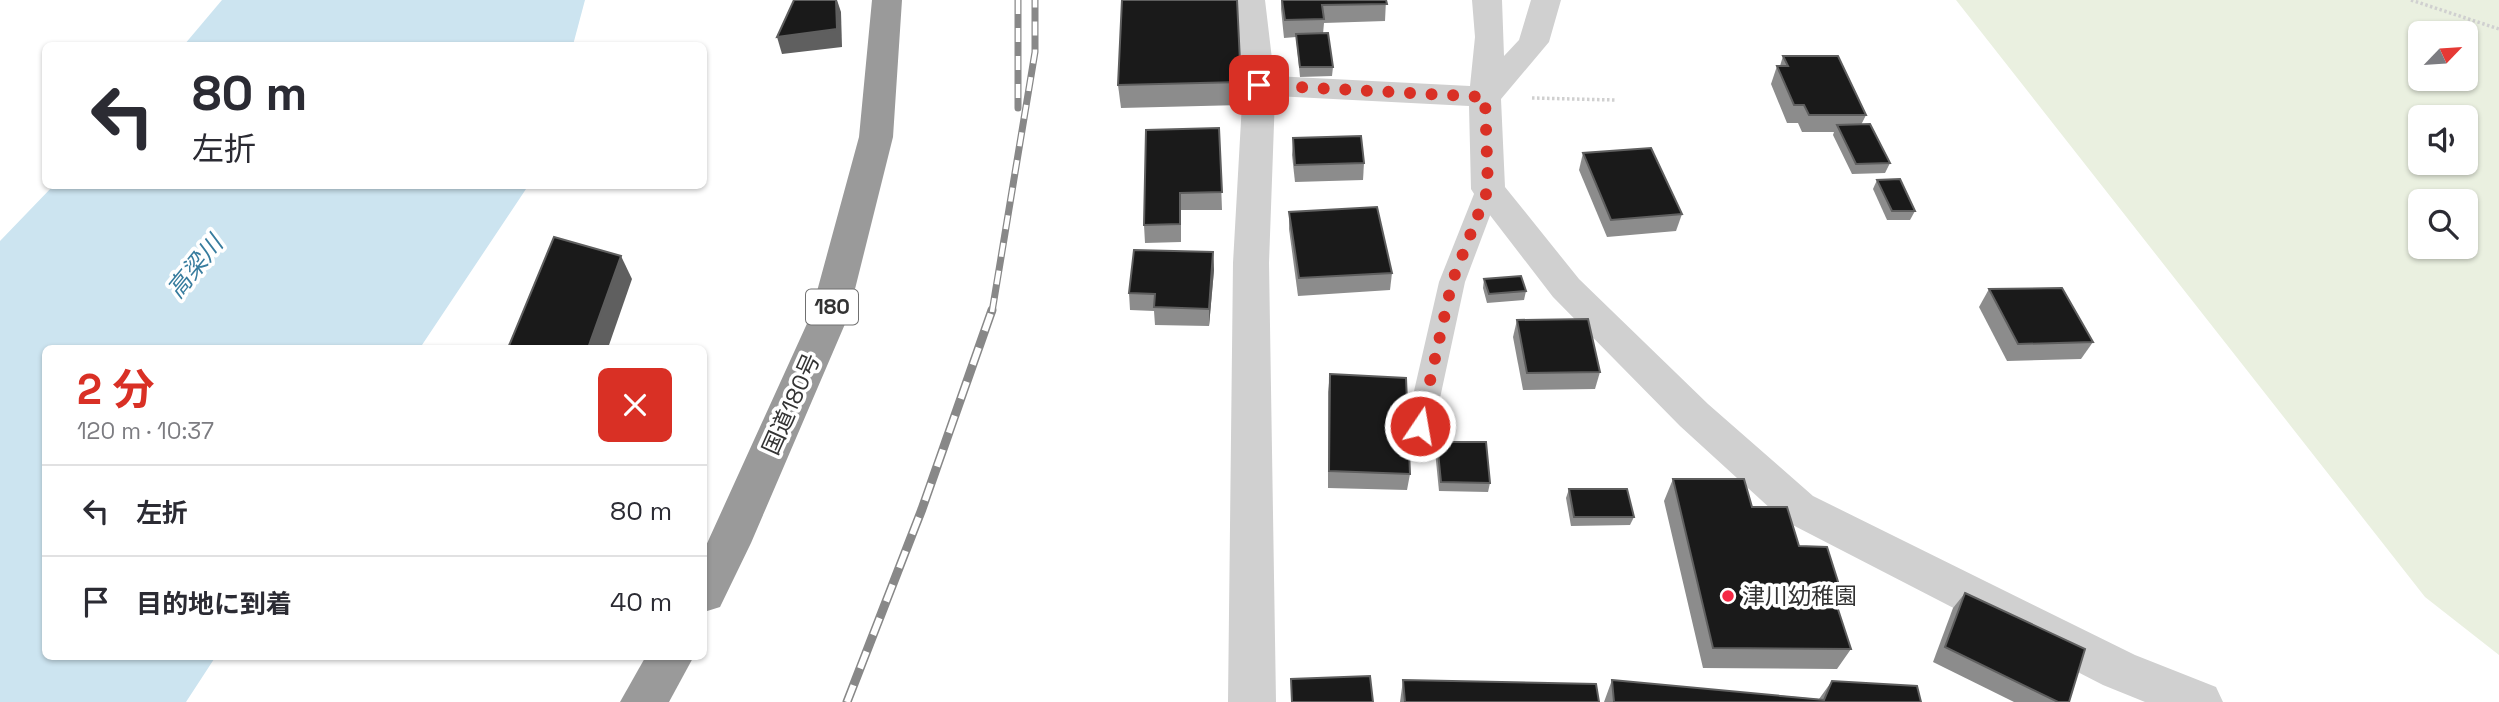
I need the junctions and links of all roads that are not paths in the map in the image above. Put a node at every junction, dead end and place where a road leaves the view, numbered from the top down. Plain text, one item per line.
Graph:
1 (887, 0) edge
2 (1250, 0) edge
3 (1487, 0) edge
4 (1546, 0) edge
5 (1259, 85) junction
6 (1485, 97) junction
7 (1488, 189) junction
8 (1420, 426) dead end
9 (707, 587) edge
10 (669, 660) edge
11 (644, 702) edge
12 (1252, 702) edge
13 (2199, 702) edge

1 - 9 highway, 国道180号 / 180
2 - 5 street
3 - 6 street
4 - 6 street
5 - 6 street
5 - 12 street
6 - 7 street
7 - 8 lane
7 - 13 street
10 - 11 highway

